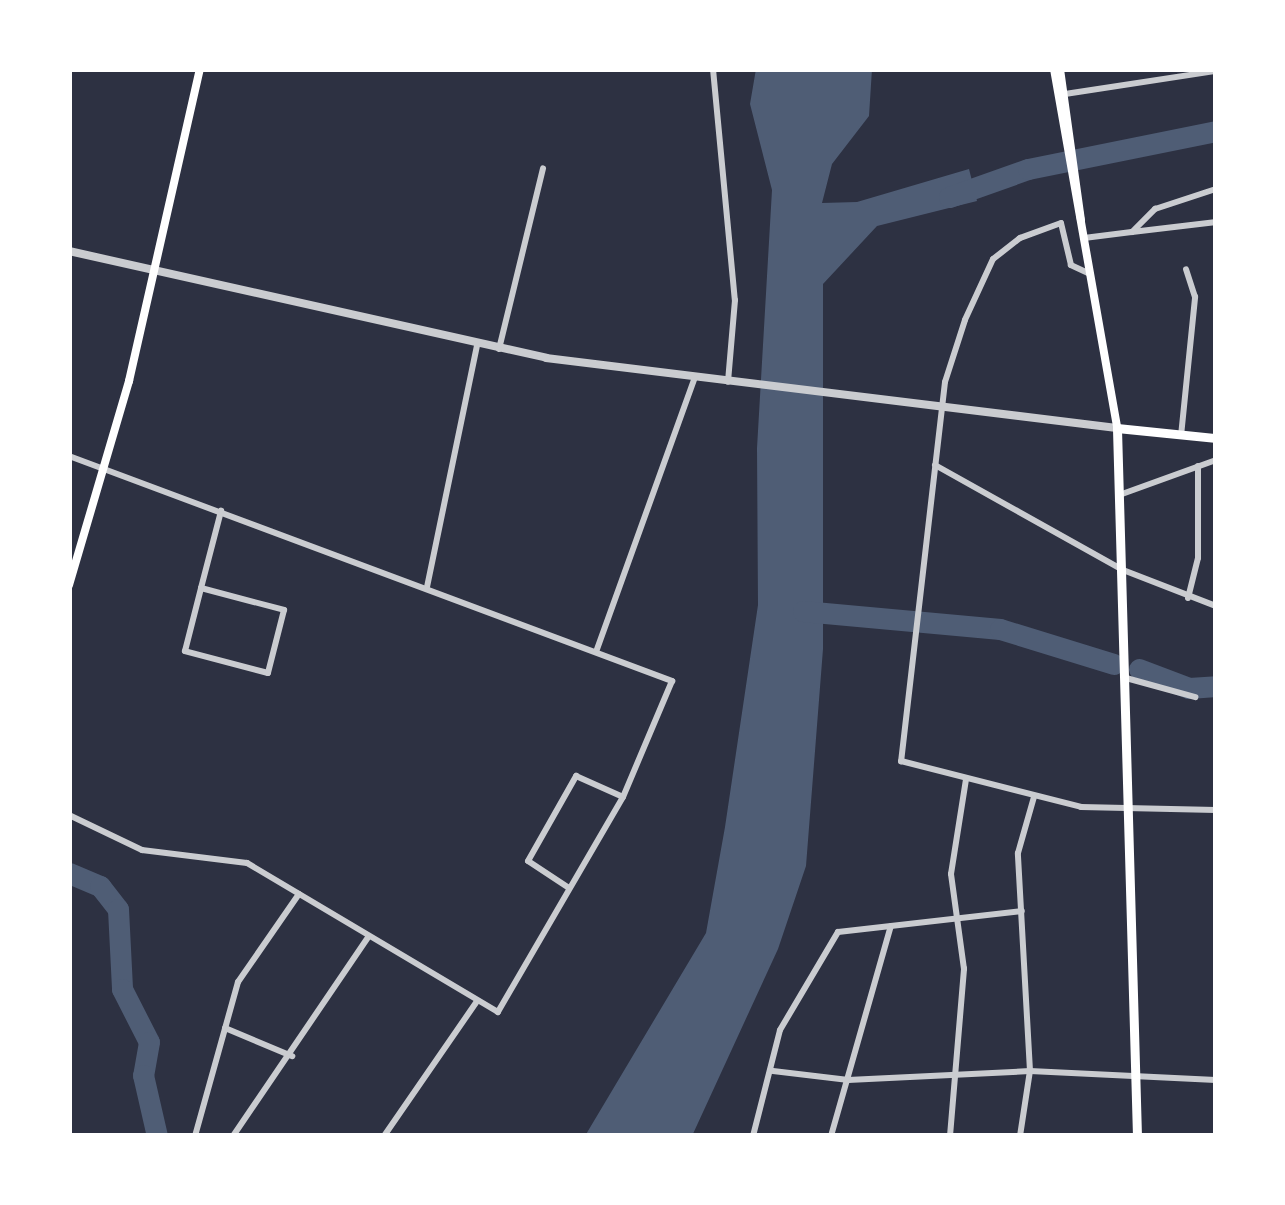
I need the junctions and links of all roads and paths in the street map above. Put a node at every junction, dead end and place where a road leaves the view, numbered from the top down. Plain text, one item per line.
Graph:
1 (200, 69) edge
2 (713, 69) edge
3 (1057, 69) edge
4 (1216, 71) edge
5 (1062, 100) junction
6 (543, 168) dead end
7 (1216, 189) edge
8 (1216, 222) edge
9 (1132, 232) junction
10 (1083, 238) junction
11 (69, 250) edge
12 (1186, 268) dead end
13 (154, 271) junction
14 (1088, 273) junction
15 (477, 345) junction
16 (500, 350) junction
17 (694, 377) junction
18 (728, 382) junction
19 (941, 410) junction
20 (1117, 428) junction
21 (1180, 436) junction
22 (1216, 439) edge
23 (69, 456) edge
24 (1216, 460) edge
25 (934, 466) junction
26 (1198, 466) junction
27 (106, 468) junction
28 (1122, 494) junction
29 (221, 511) junction
30 (1123, 571) junction
31 (69, 585) edge
32 (427, 587) junction
33 (201, 588) junction
34 (1188, 598) junction
35 (1216, 606) edge
36 (596, 652) junction
37 (1126, 678) junction
38 (1195, 698) dead end
39 (967, 779) junction
40 (623, 797) junction
41 (1034, 797) junction
42 (1129, 810) junction
43 (1216, 810) edge
44 (69, 815) edge
45 (569, 888) junction
46 (299, 894) junction
47 (1216, 904) edge
48 (1022, 911) junction
49 (958, 916) junction
50 (892, 924) junction
51 (368, 937) junction
52 (477, 1000) junction
53 (225, 1028) junction
54 (1216, 1054) edge
55 (292, 1056) junction
56 (773, 1071) junction
57 (1030, 1071) junction
58 (955, 1076) junction
59 (1136, 1078) junction
60 (848, 1080) junction
61 (1216, 1080) edge
62 (195, 1136) edge
63 (232, 1136) edge
64 (383, 1136) edge
65 (753, 1136) edge
66 (831, 1136) edge
67 (950, 1136) edge
68 (1020, 1136) edge
69 (1137, 1136) edge

1 - 13 main road
2 - 18 street
3 - 5 main road
4 - 5 street
5 - 10 main road
6 - 16 street
7 - 9 street
8 - 9 street
9 - 10 street
10 - 14 main road
11 - 13 street
12 - 21 street
13 - 15 street
13 - 27 main road
14 - 19 street
14 - 20 main road
15 - 16 street
15 - 32 street
16 - 17 street
17 - 18 street
17 - 36 street
18 - 19 street
19 - 20 street
19 - 25 street
20 - 21 main road
20 - 28 main road
21 - 22 main road
23 - 27 street
24 - 26 street
25 - 30 street
25 - 39 street
26 - 28 street
26 - 34 street
27 - 29 street
27 - 31 main road
28 - 30 main road
29 - 32 street
29 - 33 street
30 - 34 street
30 - 37 main road
32 - 36 street
33 - 33 street
34 - 35 street
36 - 40 street
37 - 38 street
37 - 42 main road
39 - 41 street
39 - 49 street
40 - 45 street
40 - 45 street
41 - 42 street
41 - 48 street
42 - 43 street
42 - 59 main road
44 - 46 street
45 - 52 street
46 - 51 street
46 - 53 street
47 - 54 street
48 - 49 street
48 - 57 street
49 - 50 street
49 - 58 street
50 - 56 street
50 - 60 street
51 - 52 street
51 - 55 street
52 - 64 street
53 - 55 street
53 - 62 street
55 - 63 street
56 - 60 street
56 - 65 street
57 - 58 street
57 - 59 street
57 - 68 street
58 - 60 street
58 - 67 street
59 - 61 street
59 - 69 main road
60 - 66 street

